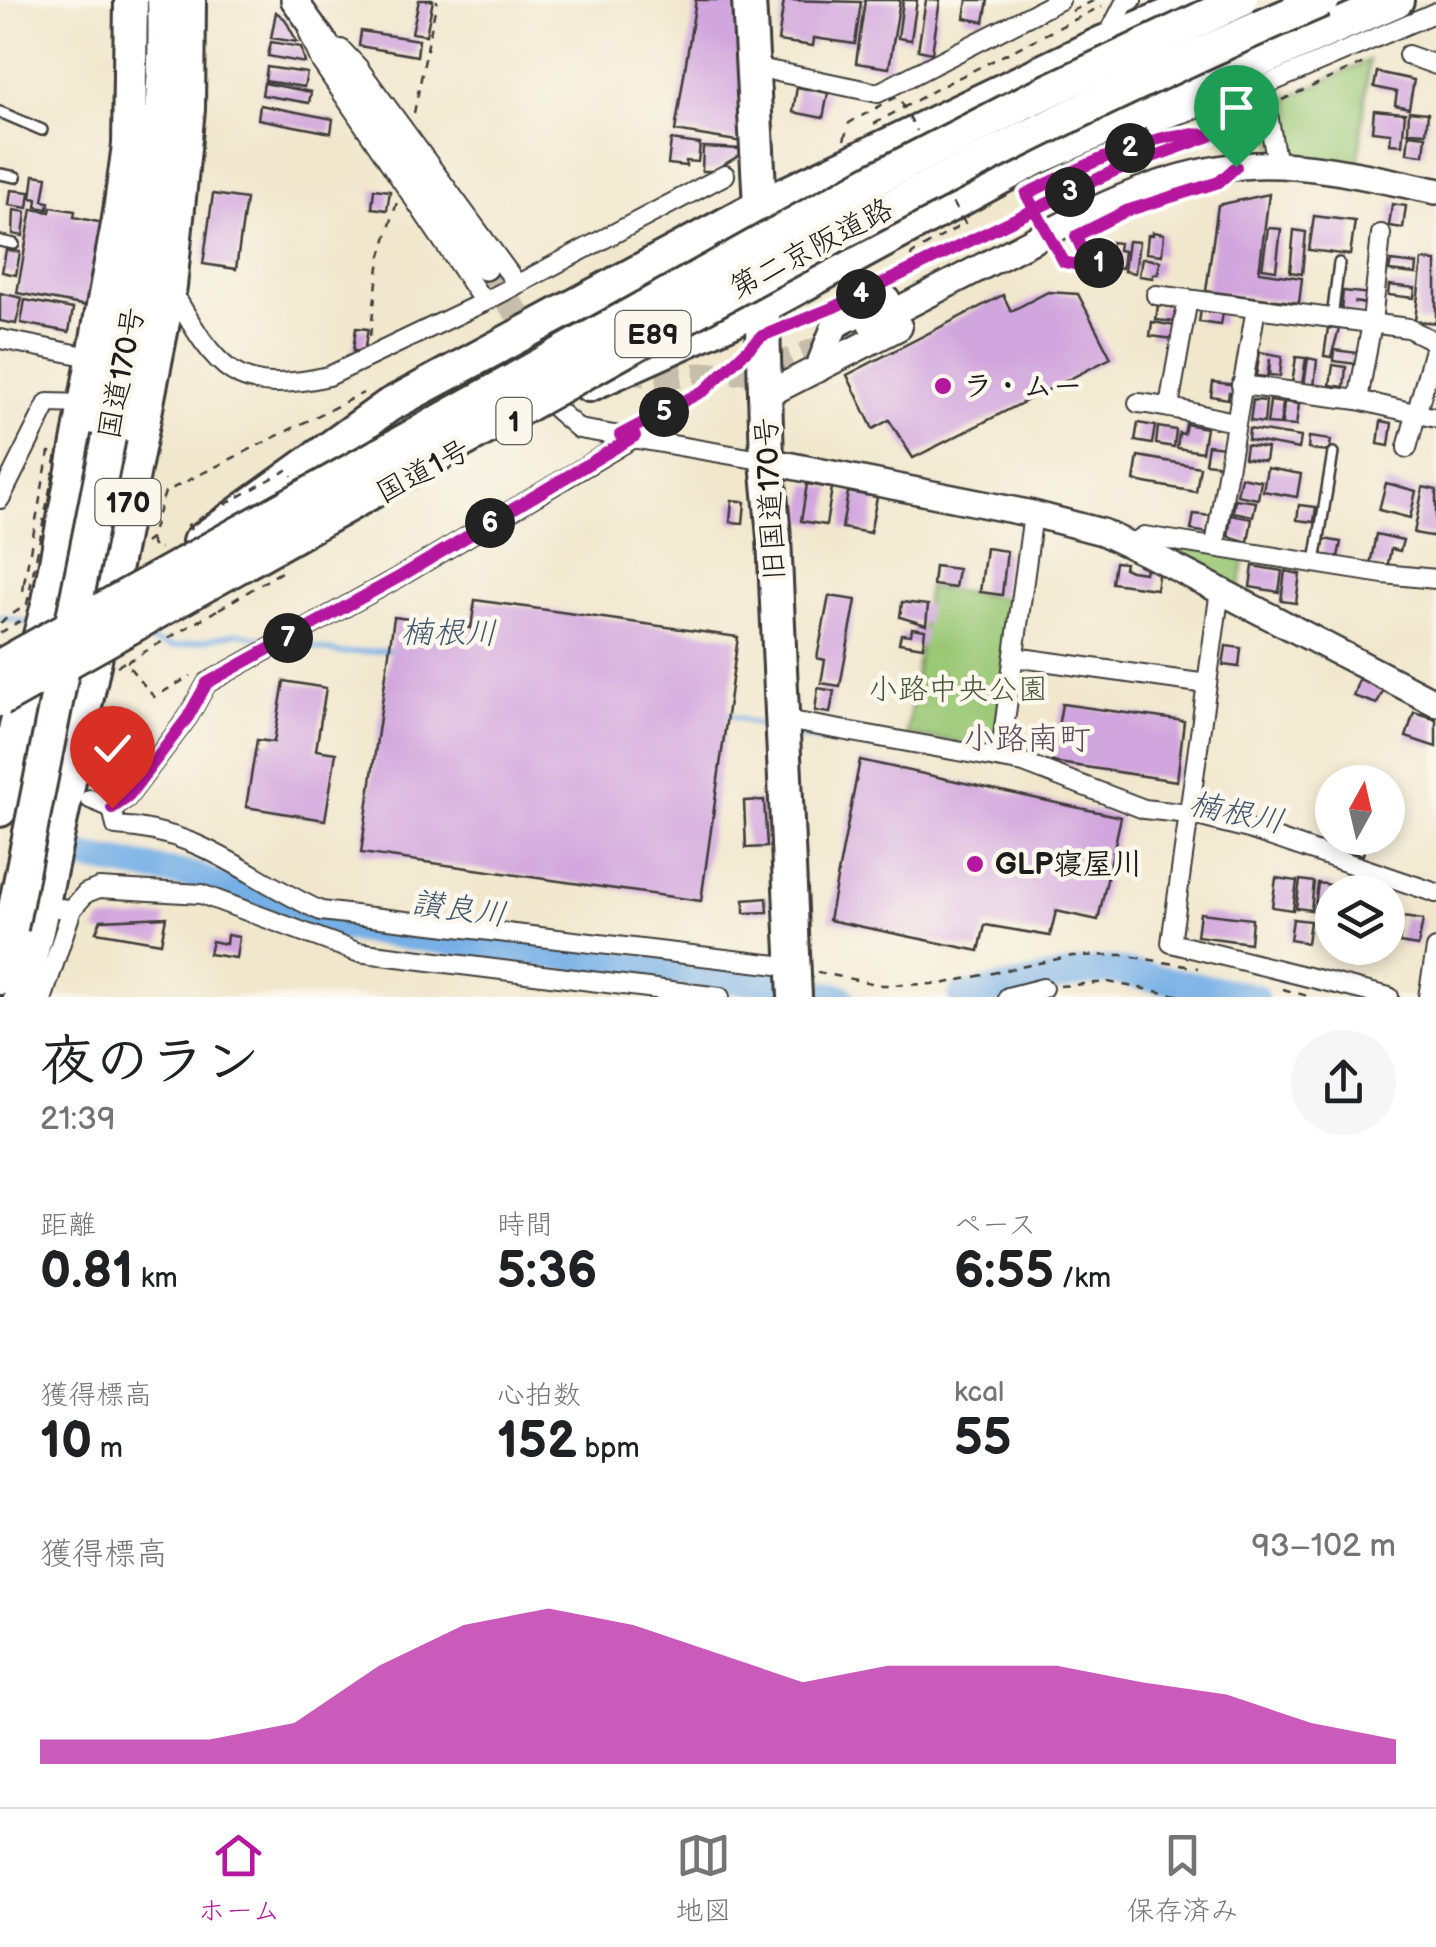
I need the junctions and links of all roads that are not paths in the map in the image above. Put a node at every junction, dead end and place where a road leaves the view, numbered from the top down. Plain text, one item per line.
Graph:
1 (131, 0) edge
2 (164, 0) edge
3 (189, 0) edge
4 (749, 0) edge
5 (1132, 0) edge
6 (1206, 0) edge
7 (1241, 0) edge
8 (1323, 0) edge
9 (1397, 0) edge
10 (294, 1) edge
11 (1061, 8) edge
12 (1436, 12) edge
13 (1104, 42) junction
14 (1408, 54) dead end
15 (1436, 64) edge
16 (754, 67) junction
17 (1263, 86) junction
18 (0, 112) edge
19 (42, 130) dead end
20 (1037, 158) junction
21 (1277, 165) junction
22 (1236, 167) junction
23 (0, 174) edge
24 (725, 175) dead end
25 (16, 177) dead end
26 (1436, 191) edge
27 (760, 206) junction
28 (1381, 234) dead end
29 (0, 241) edge
30 (14, 244) dead end
31 (1339, 263) dead end
32 (486, 267) tunnel mouth
33 (518, 284) junction
34 (170, 286) junction
35 (1156, 295) dead end
36 (1188, 299) junction
37 (484, 302) junction
38 (1256, 308) junction
39 (1332, 318) junction
40 (762, 322) junction
41 (871, 324) tunnel mouth
42 (1372, 324) junction
43 (0, 339) edge
44 (1436, 342) edge
45 (95, 358) junction
46 (818, 369) junction
47 (1242, 385) junction
48 (764, 396) junction
49 (1358, 400) junction
50 (549, 403) junction
51 (1138, 403) dead end
52 (86, 404) junction
53 (1169, 406) junction
54 (1416, 413) junction
55 (1436, 418) edge
56 (1235, 422) junction
57 (628, 436) junction
58 (1407, 448) dead end
59 (1333, 453) dead end
60 (767, 460) junction
61 (0, 499) edge
62 (1033, 514) junction
63 (1130, 545) junction
64 (1215, 546) junction
65 (1315, 562) junction
66 (1436, 579) edge
67 (1220, 590) junction
68 (107, 591) junction
69 (42, 630) junction
70 (111, 654) junction
71 (0, 656) edge
72 (1014, 656) junction
73 (0, 666) edge
74 (1207, 684) junction
75 (9, 696) edge
76 (1436, 703) edge
77 (780, 719) junction
78 (1000, 758) junction
79 (90, 799) dead end
80 (112, 808) junction
81 (0, 810) edge
82 (1189, 814) junction
83 (1436, 893) edge
84 (1436, 950) edge
85 (0, 978) edge
86 (794, 979) edge
87 (1044, 988) road end
88 (20, 997) edge
89 (42, 997) edge
90 (720, 997) edge
91 (1008, 997) edge
92 (1389, 997) edge
93 (1428, 997) edge

1 - 45 highway, 170
2 - 85 highway, 国道170号 / 170, bridge
3 - 34 highway, 170
4 - 16 highway, 旧国道170号
5 - 13 street
6 - 13 highway, 1
7 - 73 highway, 第二京阪道路 / E89, bridge
8 - 75 highway, 第二京阪道路 / E89, bridge
9 - 20 highway, 国道1号 / 1
10 - 32 street
10 - 33 street
10 - 37 street
11 - 16 street
12 - 17 street
13 - 27 highway, 1
14 - 15 street
16 - 27 highway, 旧国道170号
17 - 20 street
17 - 21 street
18 - 19 lane
20 - 40 highway, 国道1号 / 1
21 - 22 street
21 - 26 street
22 - 41 street
22 - 46 street
22 - 46 street
23 - 25 lane
24 - 33 street
27 - 40 highway, 旧国道170号
27 - 68 highway, 1
28 - 42 street
29 - 30 lane
31 - 39 lane
33 - 37 street
34 - 37 street
34 - 68 highway, 170
35 - 36 street
36 - 38 street
36 - 53 street
38 - 39 street
38 - 47 street
39 - 42 street
40 - 48 highway, 旧国道170号
40 - 50 highway, 国道1号 / 1
42 - 44 street
42 - 49 street
43 - 45 street
44 - 54 street
45 - 52 highway, 170
46 - 48 street
47 - 49 street
47 - 56 street
48 - 60 highway, 旧国道170号
49 - 54 street
50 - 57 street
50 - 70 highway, 国道1号 / 1
51 - 53 street
52 - 61 street
52 - 69 highway, 170
53 - 56 street
54 - 55 street
54 - 58 street
56 - 64 street
57 - 60 street
57 - 80 street
59 - 65 lane
60 - 62 street
60 - 77 highway, 旧国道170号
62 - 63 street
62 - 72 street
63 - 64 street
63 - 67 street
64 - 65 street
65 - 66 street
67 - 74 street
67 - 76 street
68 - 69 highway, 1
68 - 70 highway, 170
69 - 71 highway, 1
69 - 75 highway, 170
70 - 75 highway, 国道1号 / 1
70 - 88 highway, 170
72 - 74 street
72 - 78 street
74 - 82 street
75 - 81 highway, 170
77 - 78 street
77 - 86 highway, 旧国道170号
78 - 82 street
79 - 80 street
80 - 86 street
82 - 83 street
82 - 92 street
84 - 93 street
87 - 91 street
89 - 90 street

